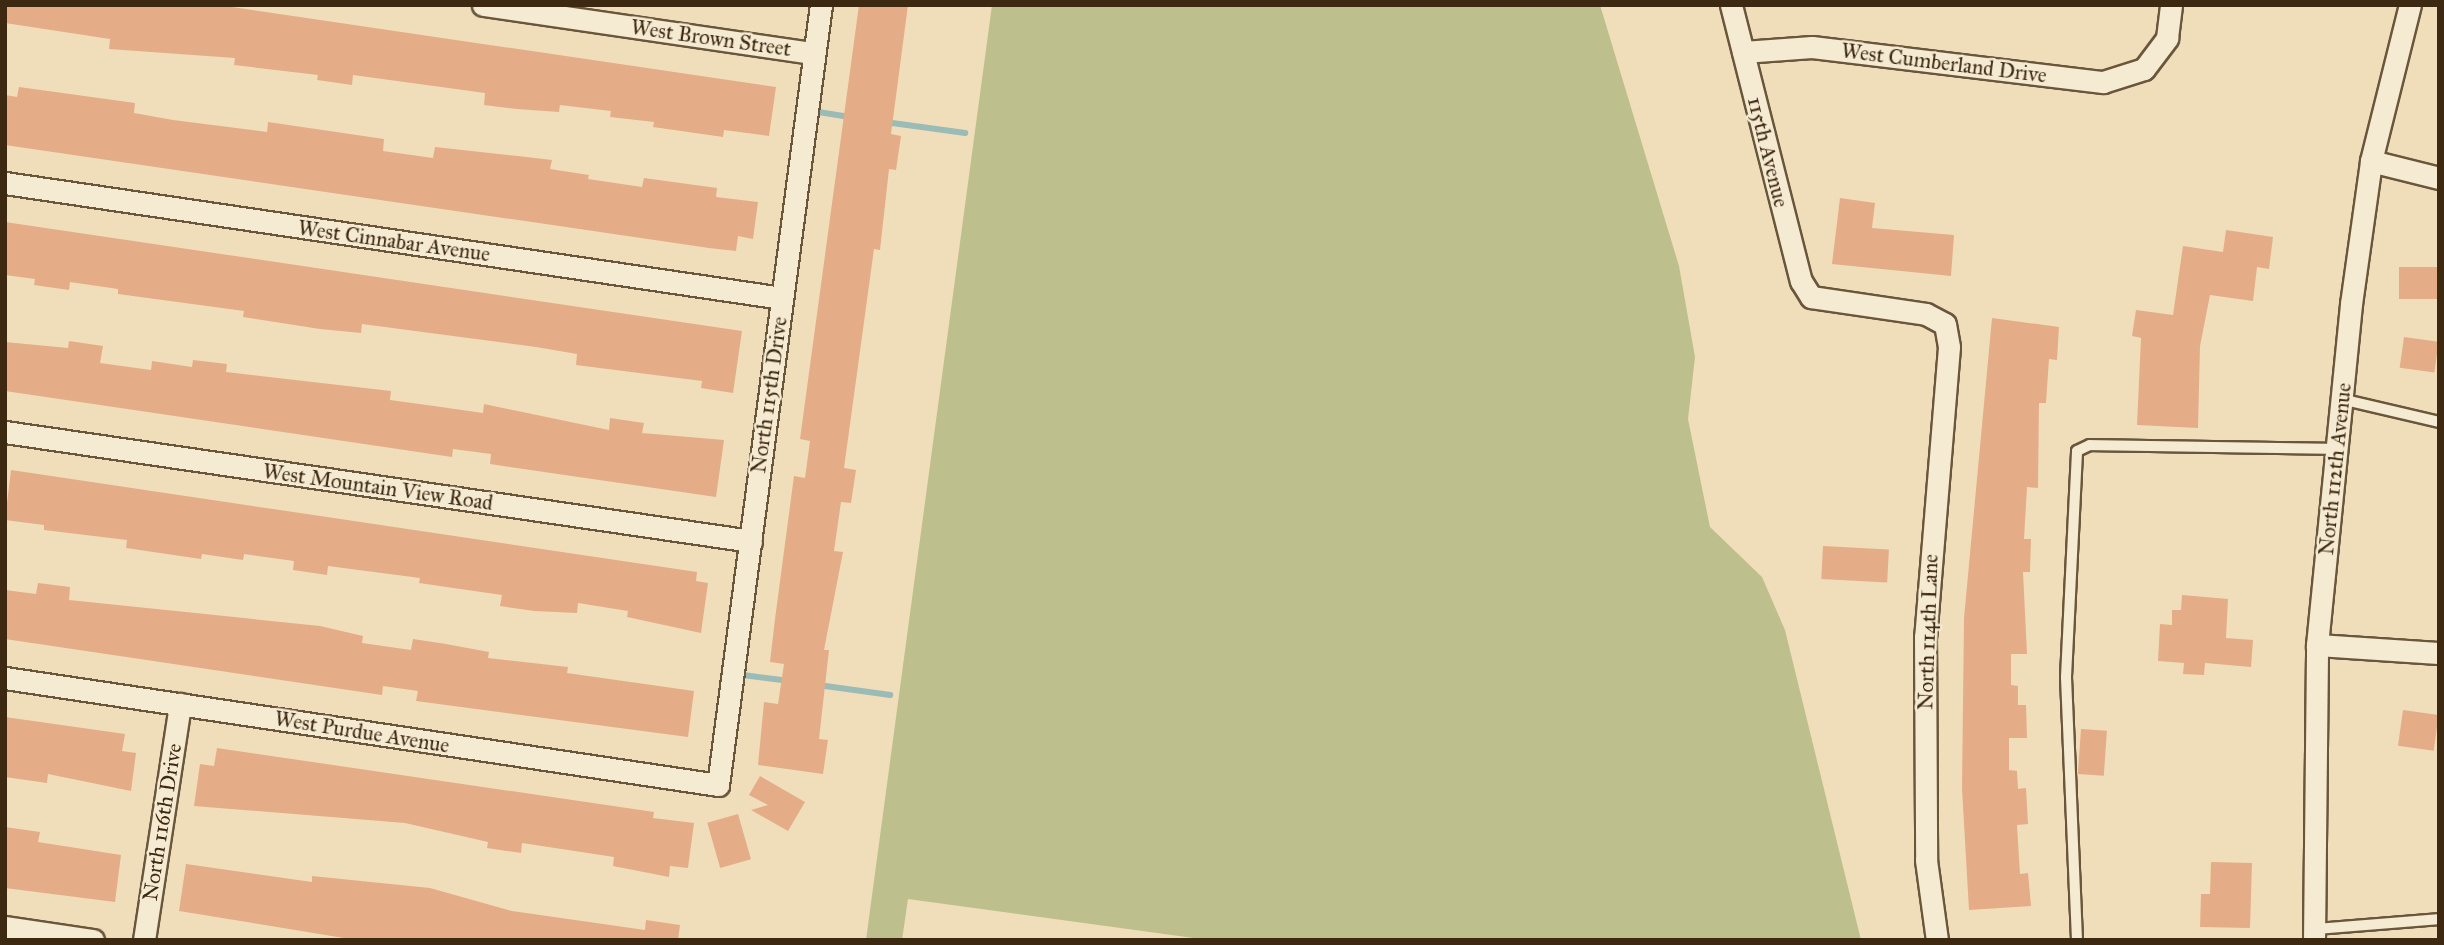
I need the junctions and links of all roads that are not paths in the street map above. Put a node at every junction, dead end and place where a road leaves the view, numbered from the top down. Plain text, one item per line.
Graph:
1 (483, 5) edge
2 (821, 5) edge
3 (1731, 5) edge
4 (2171, 5) edge
5 (2410, 5) edge
6 (1743, 52) junction
7 (813, 53) junction
8 (2371, 161) junction
9 (2439, 178) edge
10 (5, 183) edge
11 (782, 298) junction
12 (1945, 324) joint
13 (2342, 398) junction
14 (2439, 422) edge
15 (5, 432) edge
16 (2337, 449) junction
17 (751, 541) junction
18 (2317, 645) junction
19 (2439, 653) edge
20 (5, 678) edge
21 (180, 704) junction
22 (718, 785) joint
23 (2439, 919) edge
24 (5, 927) edge
25 (2315, 934) edge
26 (93, 940) edge
27 (144, 940) edge
28 (1937, 940) edge
29 (2077, 940) edge

1 - 7 street, West Brown Street
2 - 7 street, North 115th Drive
3 - 6 street, 115th Avenue
4 - 6 street, West Cumberland Drive
5 - 8 street, North 112th Avenue
6 - 12 street, 115th Avenue
7 - 11 street, North 115th Drive
8 - 9 street
8 - 13 street, North 112th Avenue
10 - 11 street, West Cinnabar Avenue
11 - 17 street, North 115th Drive
12 - 28 street, North 114th Lane
13 - 14 lane
13 - 16 street, North 112th Avenue
15 - 17 street, West Mountain View Road
16 - 18 street, North 112th Avenue
16 - 29 lane
17 - 22 street, North 115th Drive
18 - 19 street
18 - 25 street, North 112th Avenue
20 - 21 street, West Purdue Avenue
21 - 22 street, West Purdue Avenue
21 - 27 street, North 116th Drive
23 - 25 lane
24 - 26 street

